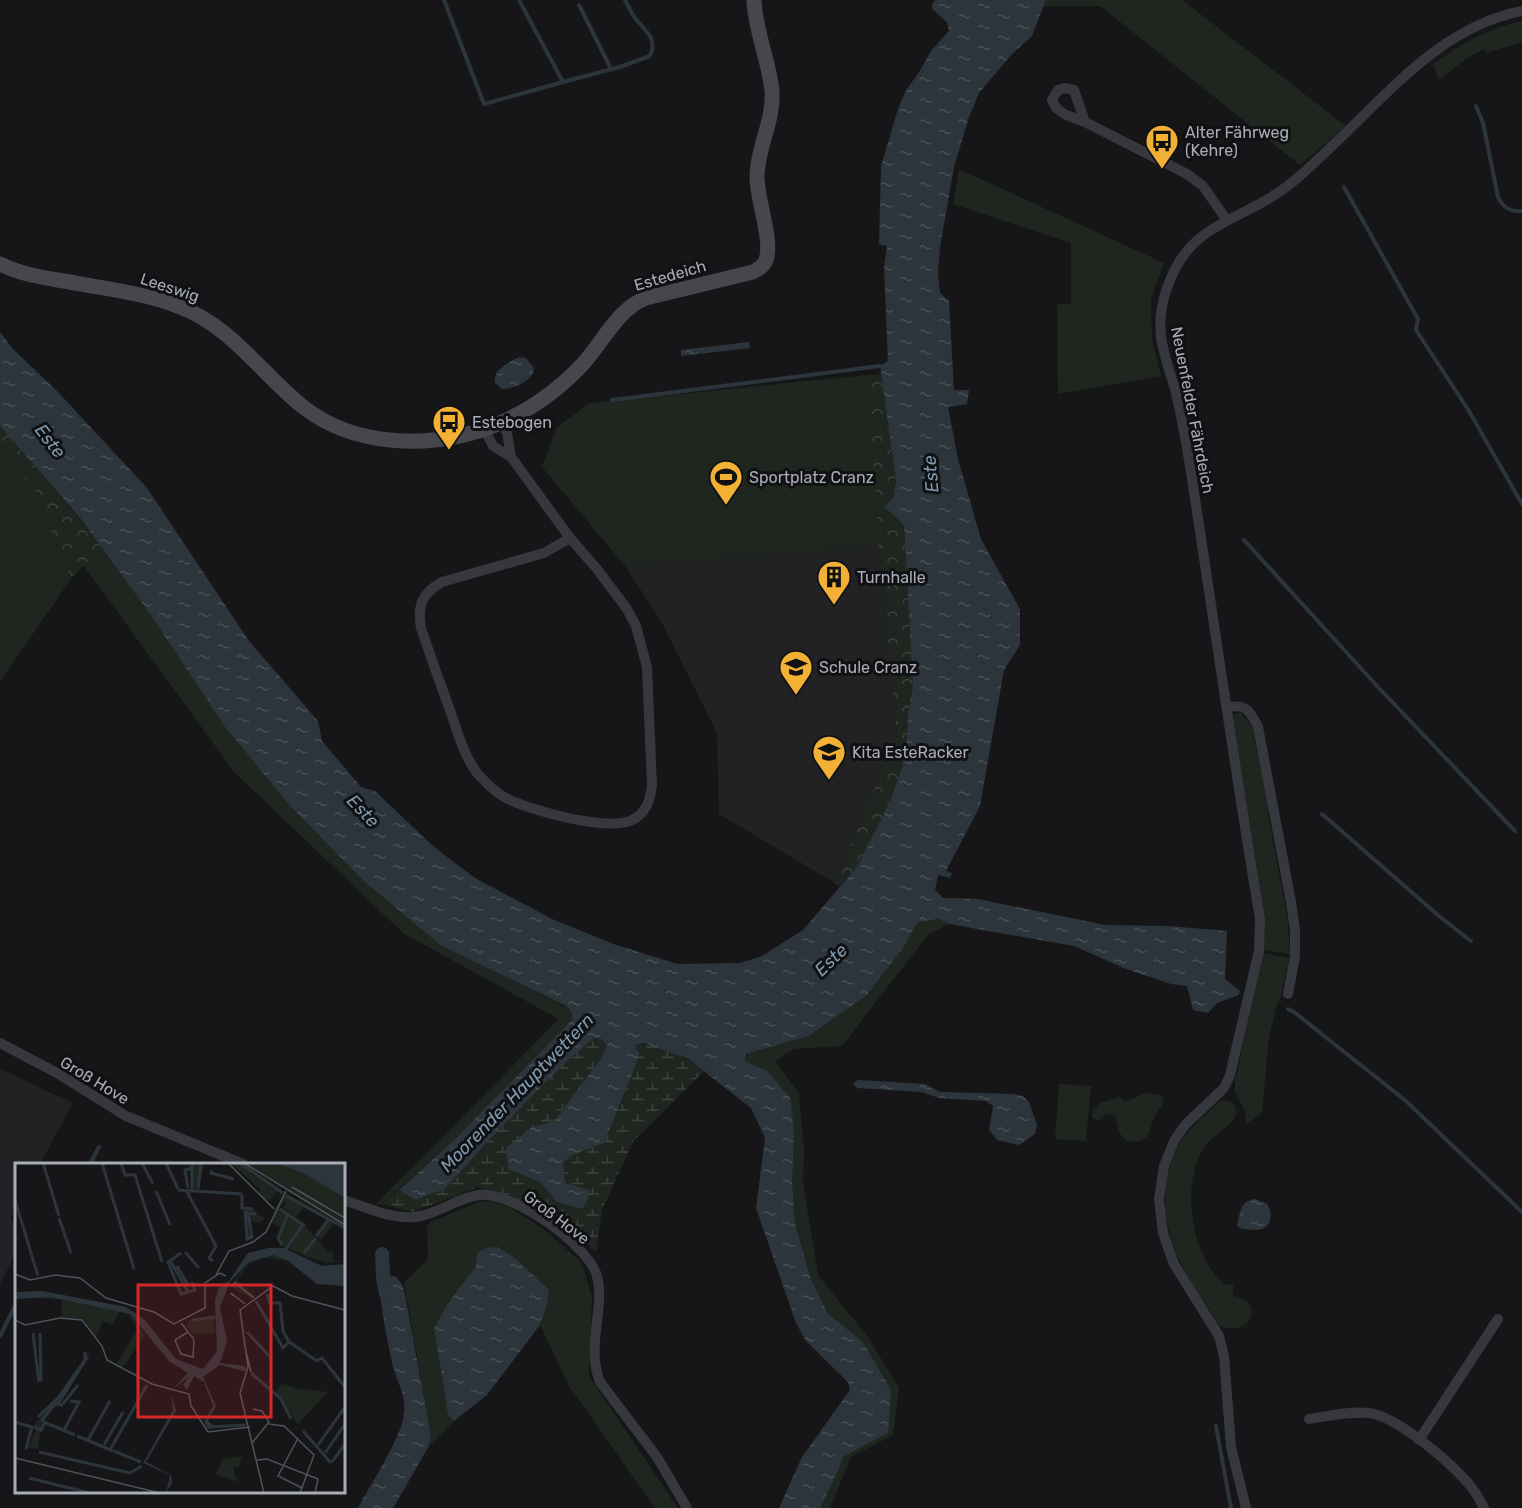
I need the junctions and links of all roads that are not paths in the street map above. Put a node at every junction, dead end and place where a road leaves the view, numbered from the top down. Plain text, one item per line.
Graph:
1 (754, 0) edge
2 (1522, 11) edge
3 (1085, 122) dead end
4 (1226, 219) junction
5 (0, 264) edge
6 (502, 422) junction
7 (330, 423) joint
8 (484, 429) junction
9 (511, 457) junction
10 (570, 538) junction
11 (1228, 707) junction
12 (1288, 994) dead end
13 (0, 1043) edge
14 (241, 1163) edge
15 (345, 1200) edge
16 (1498, 1319) dead end
17 (1309, 1419) dead end
18 (1419, 1440) junction
19 (687, 1508) edge
20 (1246, 1508) edge
21 (1484, 1508) edge

1 - 6 street, Estedeich
2 - 4 street, Neuenfelder Fährdeich
3 - 4 street
4 - 11 street, Neuenfelder Fährdeich
5 - 7 street, Leeswig
6 - 8 street, Estedeich
6 - 9 street
7 - 8 street, Estedeich
8 - 9 street
9 - 10 street
10 - 10 street
11 - 12 street
11 - 20 street, Neuenfelder Fährdeich
13 - 14 street, Groß Hove
15 - 19 street, Groß Hove
16 - 18 street
17 - 18 street
18 - 21 street

